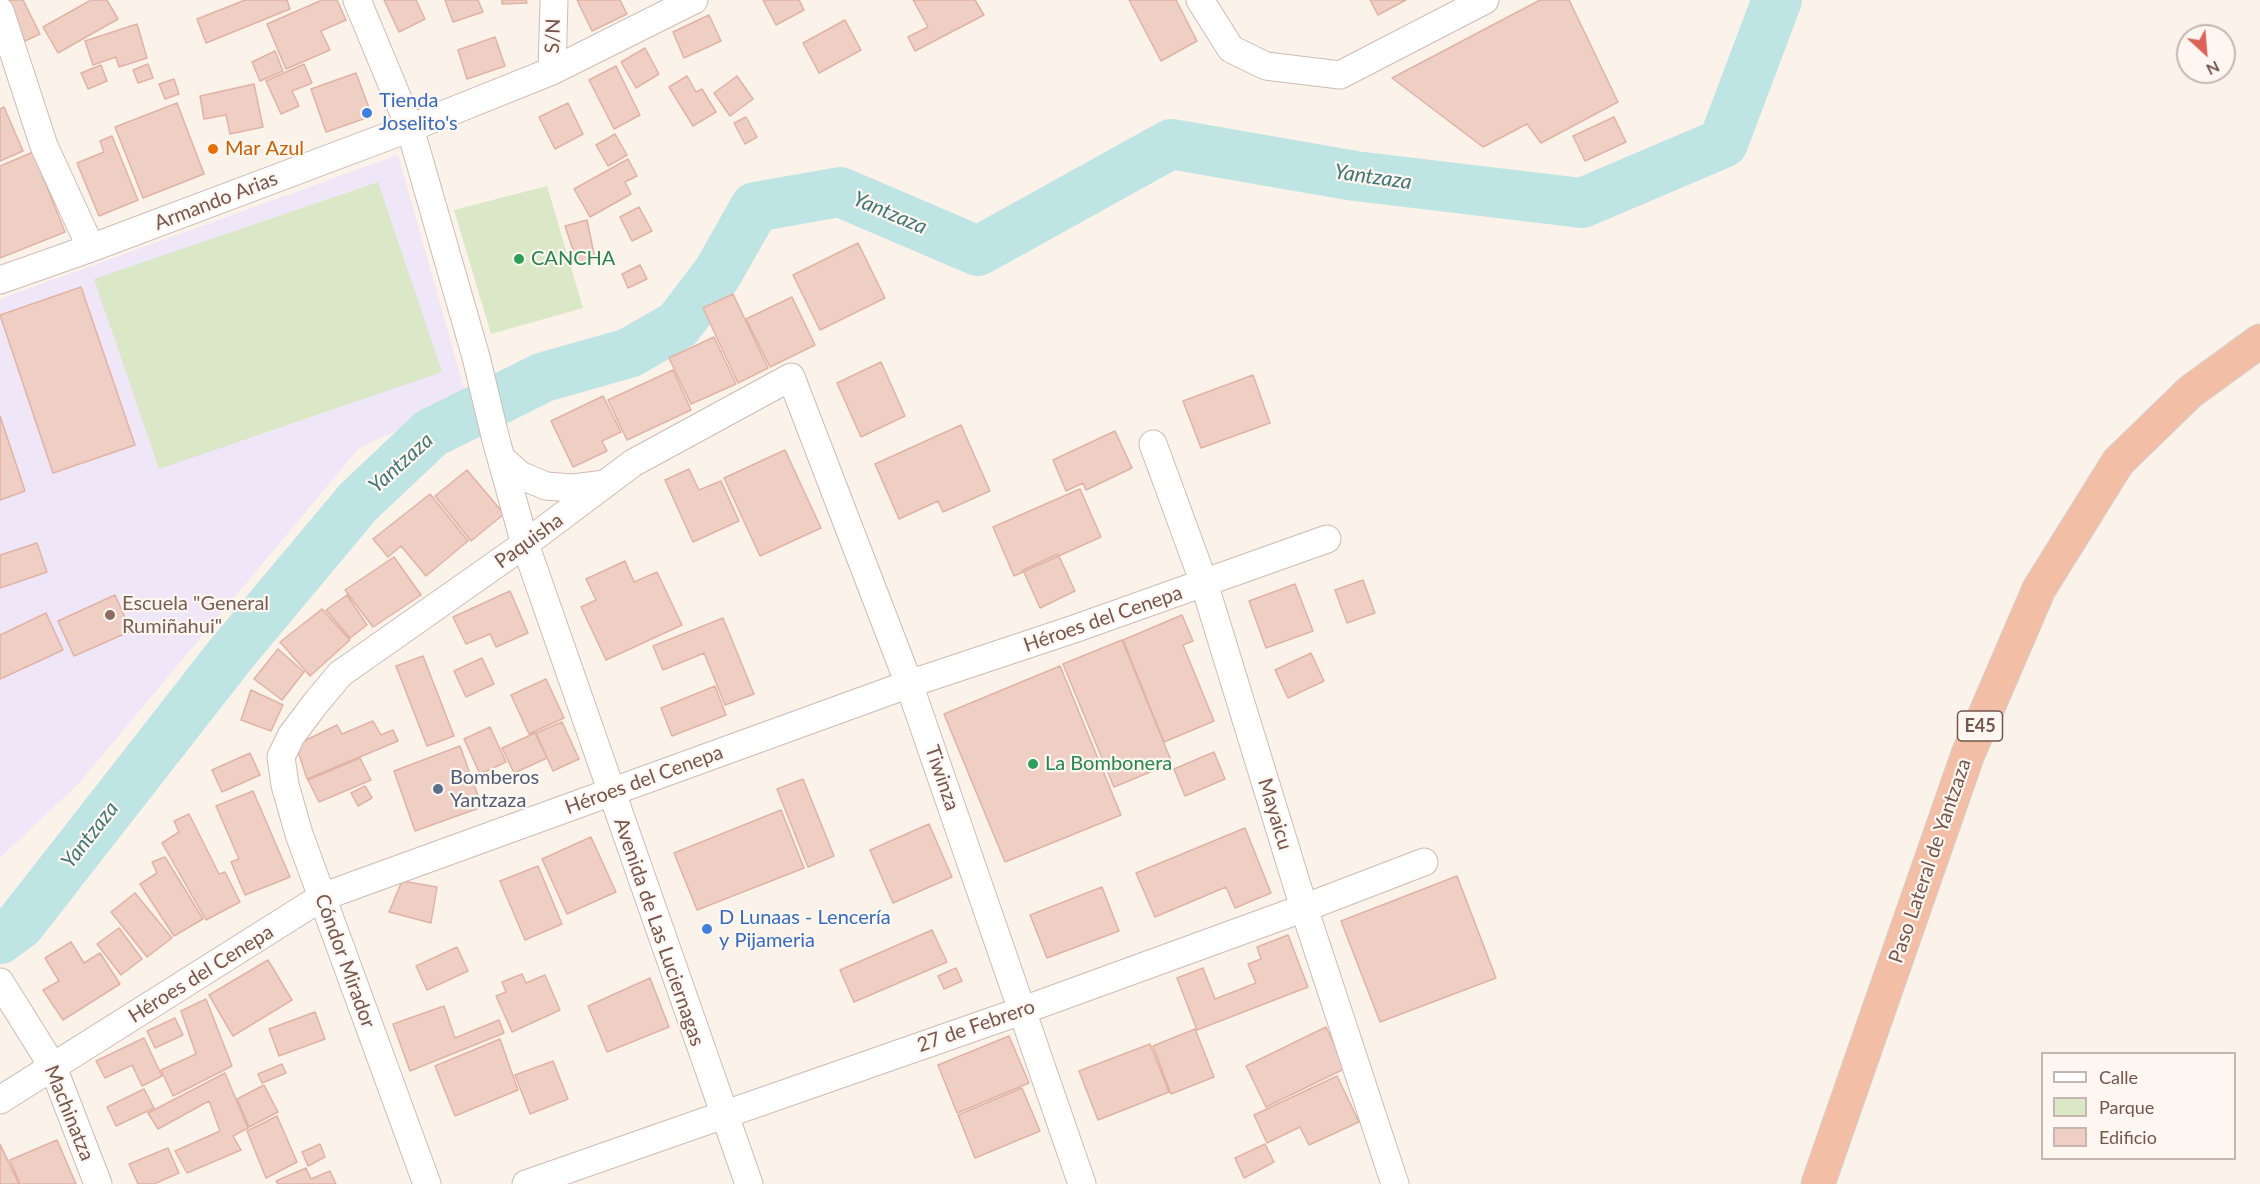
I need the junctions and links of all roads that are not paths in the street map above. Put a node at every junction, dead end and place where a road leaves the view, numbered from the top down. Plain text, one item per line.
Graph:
1 (357, 0) edge
2 (554, 0) edge
3 (694, 0) edge
4 (1200, 0) edge
5 (1485, 0) edge
6 (0, 11) edge
7 (552, 71) junction
8 (410, 128) junction
9 (91, 248) junction
10 (0, 280) edge
11 (2260, 341) edge
12 (791, 377) joint
13 (1154, 444) dead end
14 (499, 449) junction
15 (606, 484) junction
16 (1327, 539) dead end
17 (525, 544) junction
18 (1204, 584) junction
19 (909, 684) junction
20 (291, 736) joint
21 (610, 792) junction
22 (1424, 862) dead end
23 (322, 897) junction
24 (1304, 908) junction
25 (0, 982) edge
26 (1021, 1011) junction
27 (53, 1067) junction
28 (0, 1100) edge
29 (723, 1114) junction
30 (98, 1184) edge
31 (427, 1184) edge
32 (526, 1184) edge
33 (748, 1184) edge
34 (1082, 1184) edge
35 (1395, 1184) edge
36 (1818, 1184) edge

1 - 8 street
2 - 7 street, S/N
3 - 7 street, Armando Arias
4 - 5 street
6 - 9 street
7 - 8 street, Armando Arias
8 - 9 street, Armando Arias
8 - 14 street, Avenida de Las Luciernagas
9 - 10 street, Armando Arias
11 - 36 highway, Paso Lateral de Yantzaza / E45
12 - 15 street, Paquisha
12 - 19 street, Tiwinza
13 - 18 street, Mayaicu
14 - 15 street
14 - 17 street, Avenida de Las Luciernagas
15 - 17 street, Paquisha
16 - 18 street, Héroes del Cenepa
17 - 20 street, Paquisha
17 - 21 street, Avenida de Las Luciernagas
18 - 19 street, Héroes del Cenepa
18 - 24 street, Mayaicu
19 - 21 street, Héroes del Cenepa
19 - 26 street, Tiwinza
20 - 23 street, Cóndor Mirador
21 - 23 street, Héroes del Cenepa
21 - 29 street, Avenida de Las Luciernagas
22 - 24 street, 27 de Febrero
23 - 27 street, Héroes del Cenepa
23 - 31 street, Cóndor Mirador
24 - 26 street, 27 de Febrero
24 - 35 street, Mayaicu
25 - 27 street, Machinatza
26 - 29 street, 27 de Febrero
26 - 34 street, Tiwinza
27 - 28 street, Héroes del Cenepa
27 - 30 street, Machinatza
29 - 32 street, 27 de Febrero
29 - 33 street, Avenida de Las Luciernagas

